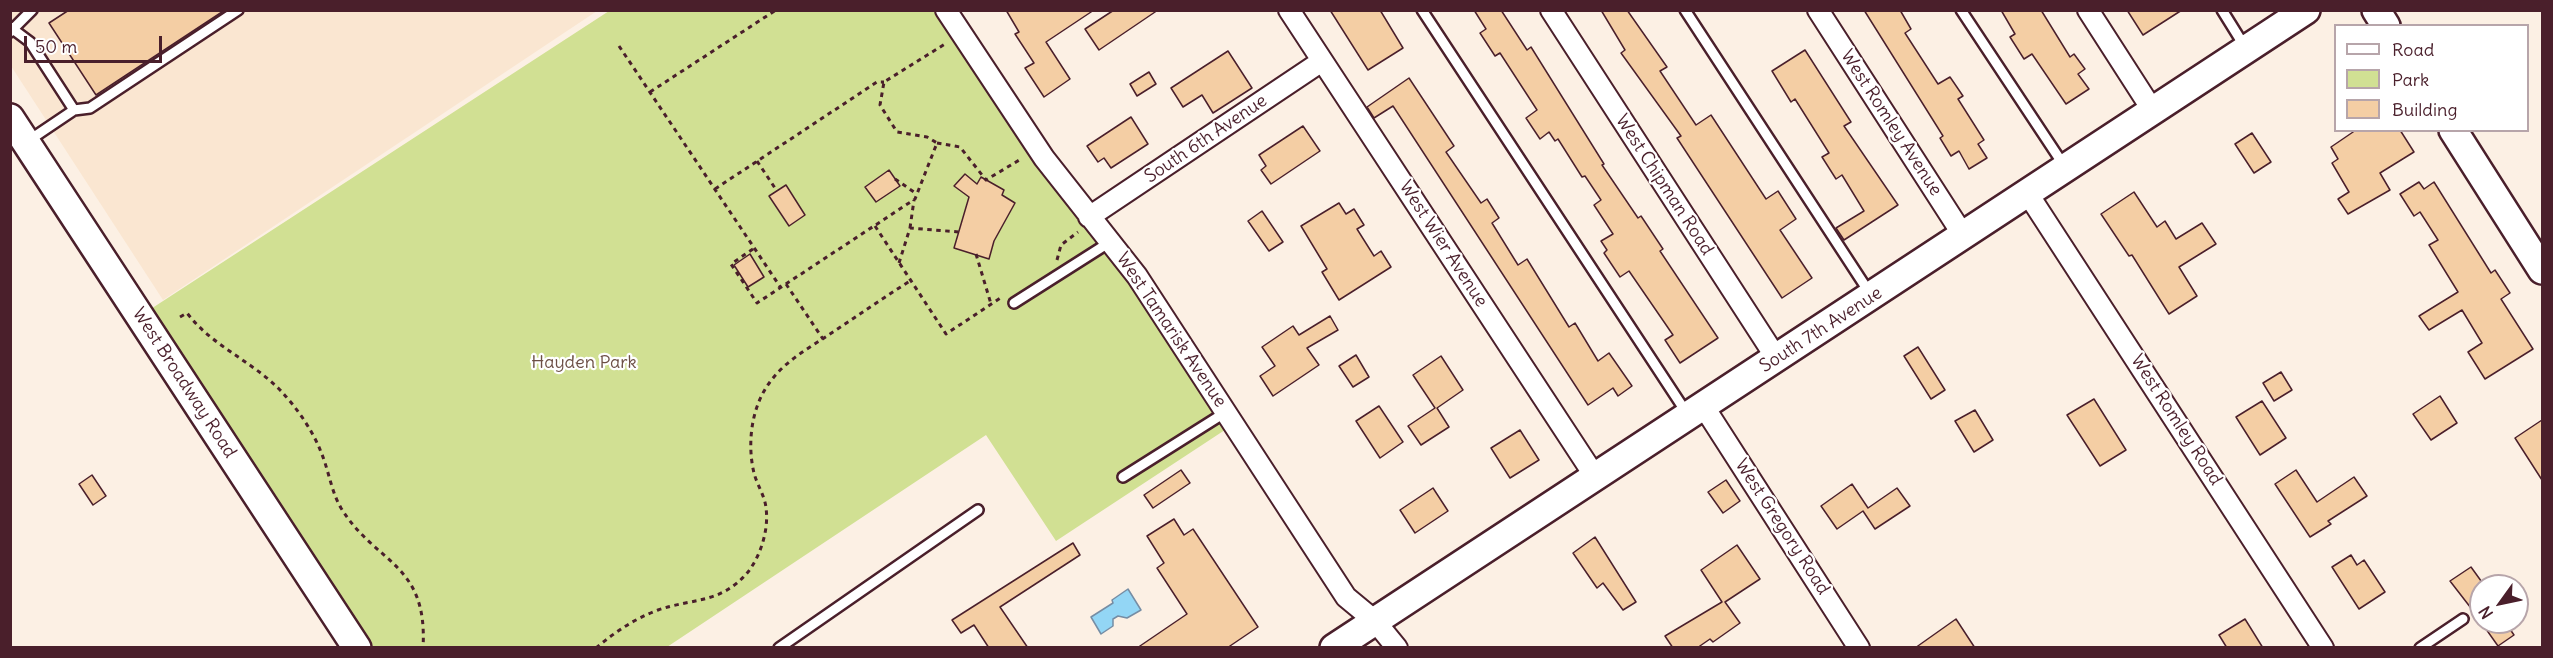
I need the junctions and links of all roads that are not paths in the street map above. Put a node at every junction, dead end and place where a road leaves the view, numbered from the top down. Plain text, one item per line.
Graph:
1 (32, 10) edge
2 (238, 10) edge
3 (946, 10) edge
4 (1289, 10) edge
5 (1422, 10) edge
6 (1551, 10) edge
7 (1685, 10) edge
8 (1818, 10) edge
9 (1960, 10) edge
10 (2088, 10) edge
11 (2222, 10) edge
12 (2306, 10) edge
13 (2376, 10) edge
14 (2385, 24) edge
15 (11, 30) edge
16 (2246, 49) junction
17 (1322, 61) junction
18 (74, 110) junction
19 (2153, 111) junction
20 (10, 118) edge
21 (2454, 132) edge
22 (26, 142) junction
23 (2066, 169) junction
24 (2028, 194) junction
25 (1084, 225) junction
26 (1963, 235) junction
27 (1110, 242) junction
28 (2542, 270) edge
29 (1872, 296) junction
30 (1014, 303) dead end
31 (1777, 359) junction
32 (1226, 412) junction
33 (1697, 412) junction
34 (1124, 477) dead end
35 (1596, 478) junction
36 (978, 510) dead end
37 (2463, 619) dead end
38 (1375, 621) junction
39 (357, 648) edge
40 (779, 648) edge
41 (1334, 648) edge
42 (1397, 648) edge
43 (1859, 648) edge
44 (2324, 648) edge
45 (2420, 648) edge

1 - 15 lane
2 - 18 lane
3 - 25 street, West Tamarisk Avenue
4 - 17 street, West Wier Avenue
5 - 33 lane
6 - 31 street, West Chipman Road
7 - 29 lane
8 - 26 street, West Romley Avenue
9 - 23 lane
10 - 19 street
11 - 16 lane
12 - 16 main road, South 7th Avenue
13 - 14 main road
15 - 18 lane
16 - 19 main road, South 7th Avenue
17 - 25 street, South 6th Avenue
17 - 35 street, West Wier Avenue
18 - 22 lane
19 - 23 main road, South 7th Avenue
20 - 22 main road, West Broadway Road
21 - 28 main road
22 - 39 main road, West Broadway Road
23 - 24 main road, South 7th Avenue
24 - 26 main road, South 7th Avenue
24 - 44 street, West Romley Road
25 - 27 street, West Tamarisk Avenue
26 - 29 main road, South 7th Avenue
27 - 30 lane
27 - 32 street, West Tamarisk Avenue
29 - 31 main road, South 7th Avenue
31 - 33 main road, South 7th Avenue
32 - 34 lane
32 - 38 street, West Tamarisk Avenue
33 - 35 main road, South 7th Avenue
33 - 43 street, West Gregory Road
35 - 38 main road, South 7th Avenue
36 - 40 lane
37 - 45 lane
38 - 41 main road, South 7th Avenue
38 - 42 street, West Tamarisk Avenue

